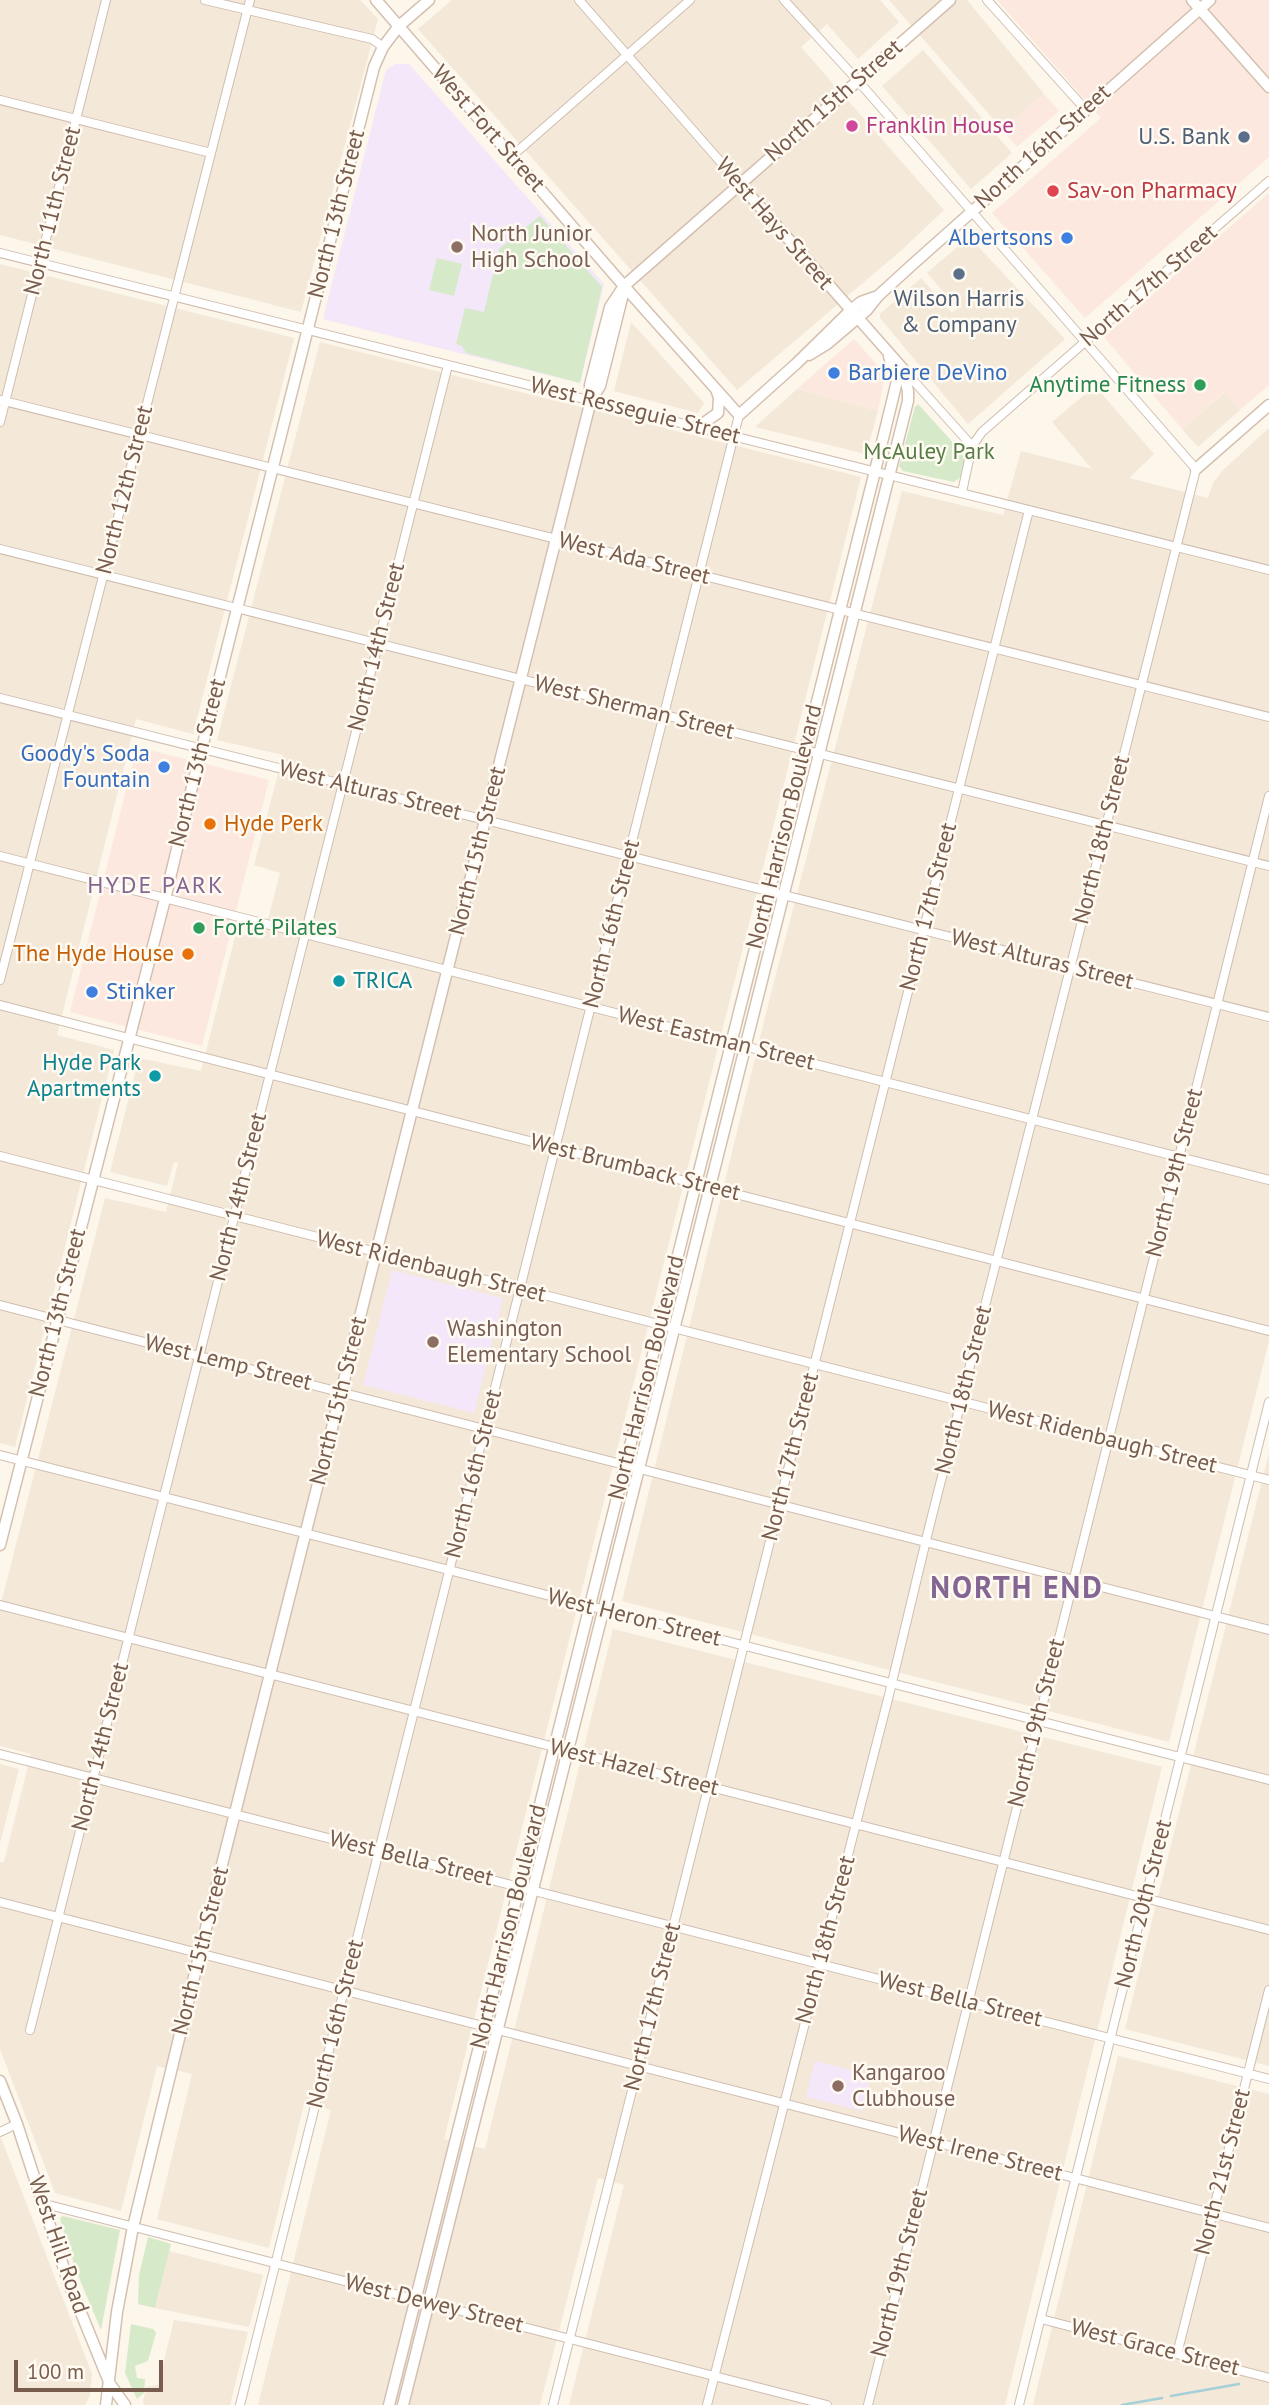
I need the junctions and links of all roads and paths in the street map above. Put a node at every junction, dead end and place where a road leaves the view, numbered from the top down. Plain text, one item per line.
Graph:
1 (106, 0) edge
2 (205, 0) edge
3 (250, 0) edge
4 (376, 0) edge
5 (429, 0) edge
6 (579, 0) edge
7 (690, 0) edge
8 (784, 0) edge
9 (950, 0) edge
10 (987, 0) edge
11 (1210, 0) edge
12 (1196, 5) edge
13 (248, 11) junction
14 (399, 26) junction
15 (383, 47) junction
16 (627, 55) junction
17 (859, 82) junction
18 (1269, 87) edge
19 (0, 100) edge
20 (1085, 109) junction
21 (76, 120) junction
22 (211, 153) junction
23 (512, 156) junction
24 (1269, 181) edge
25 (738, 183) junction
26 (971, 212) junction
27 (0, 253) edge
28 (40, 263) junction
29 (624, 286) junction
30 (175, 296) junction
31 (854, 314) junction
32 (308, 330) junction
33 (1084, 342) junction
34 (887, 351) junction
35 (448, 365) junction
36 (904, 369) junction
37 (716, 390) junction
38 (3, 400) edge
39 (591, 400) junction
40 (1269, 405) edge
41 (739, 415) junction
42 (0, 422) edge
43 (698, 427) junction
44 (139, 435) junction
45 (734, 436) junction
46 (972, 446) junction
47 (272, 468) junction
48 (1196, 469) junction
49 (875, 471) junction
50 (888, 475) junction
51 (962, 492) junction
52 (413, 503) junction
53 (1028, 510) junction
54 (556, 539) junction
55 (1175, 547) junction
56 (0, 549) edge
57 (1269, 570) edge
58 (104, 575) junction
59 (699, 575) junction
60 (237, 608) junction
61 (840, 611) junction
62 (853, 614) junction
63 (378, 644) junction
64 (994, 649) junction
65 (521, 680) junction
66 (1141, 685) junction
67 (0, 698) edge
68 (68, 715) junction
69 (664, 716) junction
70 (1269, 717) edge
71 (201, 749) junction
72 (804, 751) junction
73 (818, 754) junction
74 (343, 784) junction
75 (959, 789) junction
76 (1269, 796) edge
77 (486, 820) junction
78 (1105, 826) junction
79 (0, 856) edge
80 (629, 856) junction
81 (1252, 862) junction
82 (30, 864) junction
83 (1269, 866) edge
84 (769, 891) junction
85 (783, 895) junction
86 (165, 899) junction
87 (923, 930) junction
88 (305, 934) junction
89 (1070, 967) junction
90 (448, 970) junction
91 (0, 979) edge
92 (1217, 1004) junction
93 (0, 1005) edge
94 (591, 1007) junction
95 (1269, 1017) edge
96 (129, 1038) junction
97 (732, 1043) junction
98 (746, 1046) junction
99 (270, 1074) junction
100 (885, 1082) junction
101 (413, 1111) junction
102 (1032, 1119) junction
103 (556, 1147) junction
104 (0, 1156) edge
105 (1179, 1157) junction
106 (92, 1180) junction
107 (1269, 1180) edge
108 (696, 1184) junction
109 (710, 1187) junction
110 (234, 1216) junction
111 (850, 1223) junction
112 (377, 1253) junction
113 (996, 1261) junction
114 (520, 1289) junction
115 (1143, 1298) junction
116 (0, 1305) edge
117 (57, 1320) junction
118 (661, 1326) junction
119 (674, 1329) junction
120 (1269, 1331) edge
121 (199, 1356) junction
122 (814, 1365) junction
123 (342, 1392) junction
124 (961, 1402) junction
125 (1269, 1402) edge
126 (485, 1429) junction
127 (1107, 1440) junction
128 (0, 1455) edge
129 (21, 1460) junction
130 (625, 1465) junction
131 (639, 1469) junction
132 (1251, 1476) junction
133 (1269, 1480) edge
134 (163, 1497) junction
135 (779, 1504) junction
136 (305, 1533) junction
137 (926, 1542) junction
138 (0, 1545) edge
139 (450, 1570) junction
140 (1072, 1580) junction
141 (0, 1605) edge
142 (590, 1606) junction
143 (603, 1609) junction
144 (1216, 1616) junction
145 (1269, 1630) edge
146 (129, 1638) junction
147 (743, 1645) junction
148 (270, 1674) junction
149 (892, 1684) junction
150 (414, 1711) junction
151 (1039, 1721) junction
152 (554, 1747) junction
153 (568, 1751) junction
154 (0, 1754) edge
155 (1181, 1758) junction
156 (94, 1778) junction
157 (1269, 1780) edge
158 (709, 1787) junction
159 (236, 1814) junction
160 (856, 1825) junction
161 (379, 1851) junction
162 (1002, 1862) junction
163 (519, 1887) junction
164 (532, 1890) junction
165 (1145, 1899) junction
166 (0, 1902) edge
167 (59, 1917) junction
168 (673, 1926) junction
169 (1269, 1930) edge
170 (200, 1954) junction
171 (820, 1964) junction
172 (1269, 1990) edge
173 (344, 1991) junction
174 (967, 2002) junction
175 (484, 2027) junction
176 (30, 2030) dead end
177 (498, 2030) junction
178 (1111, 2039) junction
179 (638, 2066) junction
180 (1248, 2074) junction
181 (1269, 2079) edge
182 (0, 2081) edge
183 (784, 2104) junction
184 (17, 2124) junction
185 (0, 2132) edge
186 (933, 2142) junction
187 (1076, 2179) junction
188 (41, 2203) junction
189 (1213, 2214) junction
190 (133, 2227) junction
191 (1269, 2228) edge
192 (276, 2263) junction
193 (416, 2300) junction
194 (429, 2303) junction
195 (1041, 2319) junction
196 (570, 2339) junction
197 (1177, 2354) junction
198 (715, 2376) junction
199 (1269, 2378) edge
200 (110, 2384) junction
201 (106, 2405) edge
202 (125, 2405) edge
203 (240, 2405) edge
204 (389, 2405) edge
205 (403, 2405) edge
206 (553, 2405) edge
207 (708, 2405) edge
208 (827, 2405) edge
209 (868, 2405) edge
210 (1019, 2405) edge

1 - 21 street, North 11th Street
2 - 13 street
3 - 13 street, North 12th Street
4 - 14 street, West Fort Street
5 - 14 street, North 13th Street
6 - 16 street, West Hays Street
7 - 16 street
8 - 17 street
9 - 17 street, North 15th Street
10 - 20 street
11 - 12 street, North 16th Street
12 - 18 street
12 - 20 street, North 16th Street
13 - 15 street
13 - 22 street, North 12th Street
14 - 15 street, North 13th Street
14 - 23 street, West Fort Street
15 - 32 street, North 13th Street
16 - 23 street
16 - 25 street, West Hays Street
17 - 25 street, North 15th Street
17 - 26 street
19 - 21 street
20 - 26 street, North 16th Street
21 - 22 street
21 - 28 street, North 11th Street
22 - 30 street, North 12th Street
23 - 29 street, West Fort Street
24 - 33 street, North 17th Street
25 - 29 street, North 15th Street
25 - 31 street, West Hays Street
26 - 31 street, North 16th Street
26 - 33 street
27 - 28 street, West Resseguie Street
28 - 30 street, West Resseguie Street
28 - 38 street, North 11th Street
29 - 37 street, West Fort Street
29 - 39 street, North 15th Street
30 - 32 street, West Resseguie Street
30 - 44 street, North 12th Street
31 - 34 street, West Hays Street
31 - 41 street, North 16th Street
32 - 35 street, West Resseguie Street
32 - 47 street, North 13th Street
33 - 46 street, North 17th Street
33 - 48 street
34 - 36 street, West Hays Street
34 - 49 street, North Harrison Boulevard
35 - 39 street, West Resseguie Street
35 - 52 street, North 14th Street
36 - 46 street, West Hays Street
36 - 50 street, North Harrison Boulevard
37 - 41 street, West Fort Street
37 - 43 street
38 - 42 street, North 11th Street
38 - 44 street, West Ada Street
39 - 43 street, West Resseguie Street
39 - 54 street, North 15th Street
40 - 48 street
41 - 45 street, North 16th Street
43 - 45 street, West Resseguie Street
44 - 47 street, West Ada Street
44 - 58 street, North 12th Street
45 - 49 street, West Resseguie Street
45 - 59 street, North 16th Street
46 - 51 street, North 17th Street
47 - 52 street, West Ada Street
47 - 60 street, North 13th Street
48 - 55 street, North 18th Street
49 - 50 street, West Resseguie Street
49 - 61 street, North Harrison Boulevard
50 - 51 street, West Resseguie Street
50 - 62 street, North Harrison Boulevard
51 - 53 street, West Resseguie Street
52 - 54 street, West Ada Street
52 - 63 street, North 14th Street
53 - 55 street, West Resseguie Street
53 - 64 street, North 17th Street
54 - 59 street, West Ada Street
54 - 65 street, North 15th Street
55 - 57 street, West Resseguie Street
55 - 66 street, North 18th Street
56 - 58 street, West Sherman Street
58 - 60 street, West Sherman Street
58 - 68 street, North 12th Street
59 - 61 street, West Ada Street
59 - 69 street, North 16th Street
60 - 63 street, West Sherman Street
60 - 71 street, North 13th Street
61 - 62 street, West Ada Street
61 - 72 street, North Harrison Boulevard
62 - 64 street, West Ada Street
62 - 73 street, North Harrison Boulevard
63 - 65 street, West Sherman Street
63 - 74 street, North 14th Street
64 - 66 street, West Ada Street
64 - 75 street, North 17th Street
65 - 69 street, West Sherman Street
65 - 77 street, North 15th Street
66 - 70 street, West Ada Street
66 - 78 street, North 18th Street
67 - 68 street, West Alturas Street
68 - 71 street, West Alturas Street
68 - 82 street, North 12th Street
69 - 72 street, West Sherman Street
69 - 80 street, North 16th Street
71 - 74 street, West Alturas Street
71 - 86 street, North 13th Street
72 - 73 street, West Sherman Street
72 - 84 street, North Harrison Boulevard
73 - 75 street, West Sherman Street
73 - 85 street, North Harrison Boulevard
74 - 77 street, West Alturas Street
74 - 88 street, North 14th Street
75 - 78 street, West Sherman Street
75 - 87 street, North 17th Street
76 - 81 street, North 19th Street
77 - 80 street, West Alturas Street
77 - 90 street, North 15th Street
78 - 81 street, West Sherman Street
78 - 89 street, North 18th Street
79 - 82 street, West Eastman Street
80 - 84 street, West Alturas Street
80 - 94 street, North 16th Street
81 - 83 street, West Sherman Street
81 - 92 street, North 19th Street
82 - 86 street, West Eastman Street
82 - 91 street, North 12th Street
84 - 85 street, West Alturas Street
84 - 97 street, North Harrison Boulevard
85 - 87 street, West Alturas Street
85 - 98 street, North Harrison Boulevard
86 - 88 street, West Eastman Street
86 - 96 street, North 13th Street
87 - 89 street, West Alturas Street
87 - 100 street, North 17th Street
88 - 90 street, West Eastman Street
88 - 99 street, North 14th Street
89 - 92 street, West Alturas Street
89 - 102 street, North 18th Street
90 - 94 street, West Eastman Street
90 - 101 street, North 15th Street
92 - 95 street, West Alturas Street
92 - 105 street, North 19th Street
93 - 96 street, West Brumback Street
94 - 97 street, West Eastman Street
94 - 103 street, North 16th Street
96 - 99 street, West Brumback Street
96 - 106 street, North 13th Street
97 - 98 street, West Eastman Street
97 - 108 street, North Harrison Boulevard
98 - 100 street, West Eastman Street
98 - 109 street, North Harrison Boulevard
99 - 101 street, West Brumback Street
99 - 110 street, North 14th Street
100 - 102 street, West Eastman Street
100 - 111 street, North 17th Street
101 - 103 street, West Brumback Street
101 - 112 street, North 15th Street
102 - 105 street, West Eastman Street
102 - 113 street, North 18th Street
103 - 108 street, West Brumback Street
103 - 114 street, North 16th Street
104 - 106 street, West Ridenbaugh Street
105 - 107 street, West Eastman Street
105 - 115 street, North 19th Street
106 - 110 street, West Ridenbaugh Street
106 - 117 street, North 13th Street
108 - 109 street, West Brumback Street
108 - 118 street, North Harrison Boulevard
109 - 111 street, West Brumback Street
109 - 119 street, North Harrison Boulevard
110 - 112 street, West Ridenbaugh Street
110 - 121 street, North 14th Street
111 - 113 street, West Brumback Street
111 - 122 street, North 17th Street
112 - 114 street, West Ridenbaugh Street
112 - 123 street, North 15th Street
113 - 115 street, West Brumback Street
113 - 124 street, North 18th Street
114 - 118 street, West Ridenbaugh Street
114 - 126 street, North 16th Street
115 - 120 street, West Brumback Street
115 - 127 street, North 19th Street
116 - 117 street, West Lemp Street
117 - 121 street, West Lemp Street
117 - 129 street, North 13th Street
118 - 119 street, West Ridenbaugh Street
118 - 130 street, North Harrison Boulevard
119 - 122 street, West Ridenbaugh Street
119 - 131 street, North Harrison Boulevard
121 - 123 street, West Lemp Street
121 - 134 street, North 14th Street
122 - 124 street, West Ridenbaugh Street
122 - 135 street, North 17th Street
123 - 126 street, West Lemp Street
123 - 136 street, North 15th Street
124 - 127 street, West Ridenbaugh Street
124 - 137 street, North 18th Street
125 - 132 street, North 20th Street
126 - 130 street, West Lemp Street
126 - 139 street, North 16th Street
127 - 132 street, West Ridenbaugh Street
127 - 140 street, North 19th Street
128 - 129 street, West Heron Street
129 - 134 street, West Heron Street
129 - 138 street, North 13th Street
130 - 131 street, West Lemp Street
130 - 142 street, North Harrison Boulevard
131 - 135 street, West Lemp Street
131 - 143 street, North Harrison Boulevard
132 - 133 street, West Ridenbaugh Street
132 - 144 street, North 20th Street
134 - 136 street, West Heron Street
134 - 146 street, North 14th Street
135 - 137 street, West Lemp Street
135 - 147 street, North 17th Street
136 - 139 street, West Heron Street
136 - 148 street, North 15th Street
137 - 140 street, West Lemp Street
137 - 149 street, North 18th Street
139 - 142 street, West Heron Street
139 - 150 street, North 16th Street
140 - 144 street, West Lemp Street
140 - 151 street, North 19th Street
141 - 146 street, West Hazel Street
142 - 143 street, West Heron Street
142 - 152 street, North Harrison Boulevard
143 - 147 street, West Heron Street
143 - 153 street, North Harrison Boulevard
144 - 145 street, West Lemp Street
144 - 155 street, North 20th Street
146 - 148 street, West Hazel Street
146 - 156 street, North 14th Street
147 - 149 street, West Heron Street
147 - 158 street, North 17th Street
148 - 150 street, West Hazel Street
148 - 159 street, North 15th Street
149 - 151 street, West Heron Street
149 - 160 street, North 18th Street
150 - 152 street, West Hazel Street
150 - 161 street, North 16th Street
151 - 155 street, West Heron Street
151 - 162 street, North 19th Street
152 - 153 street, West Hazel Street
152 - 163 street, North Harrison Boulevard
153 - 158 street, West Hazel Street
153 - 164 street, North Harrison Boulevard
154 - 156 street, West Bella Street
155 - 157 street, West Heron Street
155 - 165 street, North 20th Street
156 - 159 street, West Bella Street
156 - 167 street, North 14th Street
158 - 160 street, West Hazel Street
158 - 168 street, North 17th Street
159 - 161 street, West Bella Street
159 - 170 street, North 15th Street
160 - 162 street, West Hazel Street
160 - 171 street, North 18th Street
161 - 163 street, West Bella Street
161 - 173 street, North 16th Street
162 - 165 street, West Hazel Street
162 - 174 street, North 19th Street
163 - 164 street, West Bella Street
163 - 175 street, North Harrison Boulevard
164 - 168 street, West Bella Street
164 - 177 street, North Harrison Boulevard
165 - 169 street, West Hazel Street
165 - 178 street, North 20th Street
166 - 167 street, West Irene Street
167 - 170 street, West Irene Street
167 - 176 street, North 14th Street
168 - 171 street, West Bella Street
168 - 179 street, North 17th Street
170 - 173 street, West Irene Street
170 - 190 street, North 15th Street
171 - 174 street, West Bella Street
171 - 183 street, North 18th Street
172 - 180 street, North 21st Street
173 - 175 street, West Irene Street
173 - 192 street, North 16th Street
174 - 178 street, West Bella Street
174 - 186 street, North 19th Street
175 - 177 street, West Irene Street
175 - 193 street, North Harrison Boulevard
177 - 179 street, West Irene Street
177 - 194 street, North Harrison Boulevard
178 - 180 street, West Bella Street
178 - 187 street, North 20th Street
179 - 183 street, West Irene Street
179 - 196 street, North 17th Street
180 - 181 street, West Bella Street
180 - 189 street, North 21st Street
182 - 184 street, West Hill Road
183 - 186 street, West Irene Street
183 - 198 street, North 18th Street
184 - 185 street
184 - 188 street, West Hill Road
186 - 187 street, West Irene Street
186 - 209 street, North 19th Street
187 - 189 street, West Irene Street
187 - 195 street, North 20th Street
188 - 190 street, West Dewey Street
188 - 200 street, West Hill Road
189 - 191 street, West Irene Street
189 - 197 street, North 21st Street
190 - 192 street, West Dewey Street
190 - 200 street, North 15th Street
192 - 193 street, West Dewey Street
192 - 203 street, North 16th Street
193 - 194 street, West Dewey Street
193 - 204 street, North Harrison Boulevard
194 - 196 street, West Dewey Street
194 - 205 street, North Harrison Boulevard
195 - 197 street, West Grace Street
195 - 210 street, North 20th Street
196 - 198 street, West Dewey Street
196 - 206 street, North 17th Street
197 - 199 street, West Grace Street
198 - 207 street, North 18th Street
198 - 208 street, West Dewey Street
200 - 201 street, North 15th Street
200 - 202 street, West Hill Road

